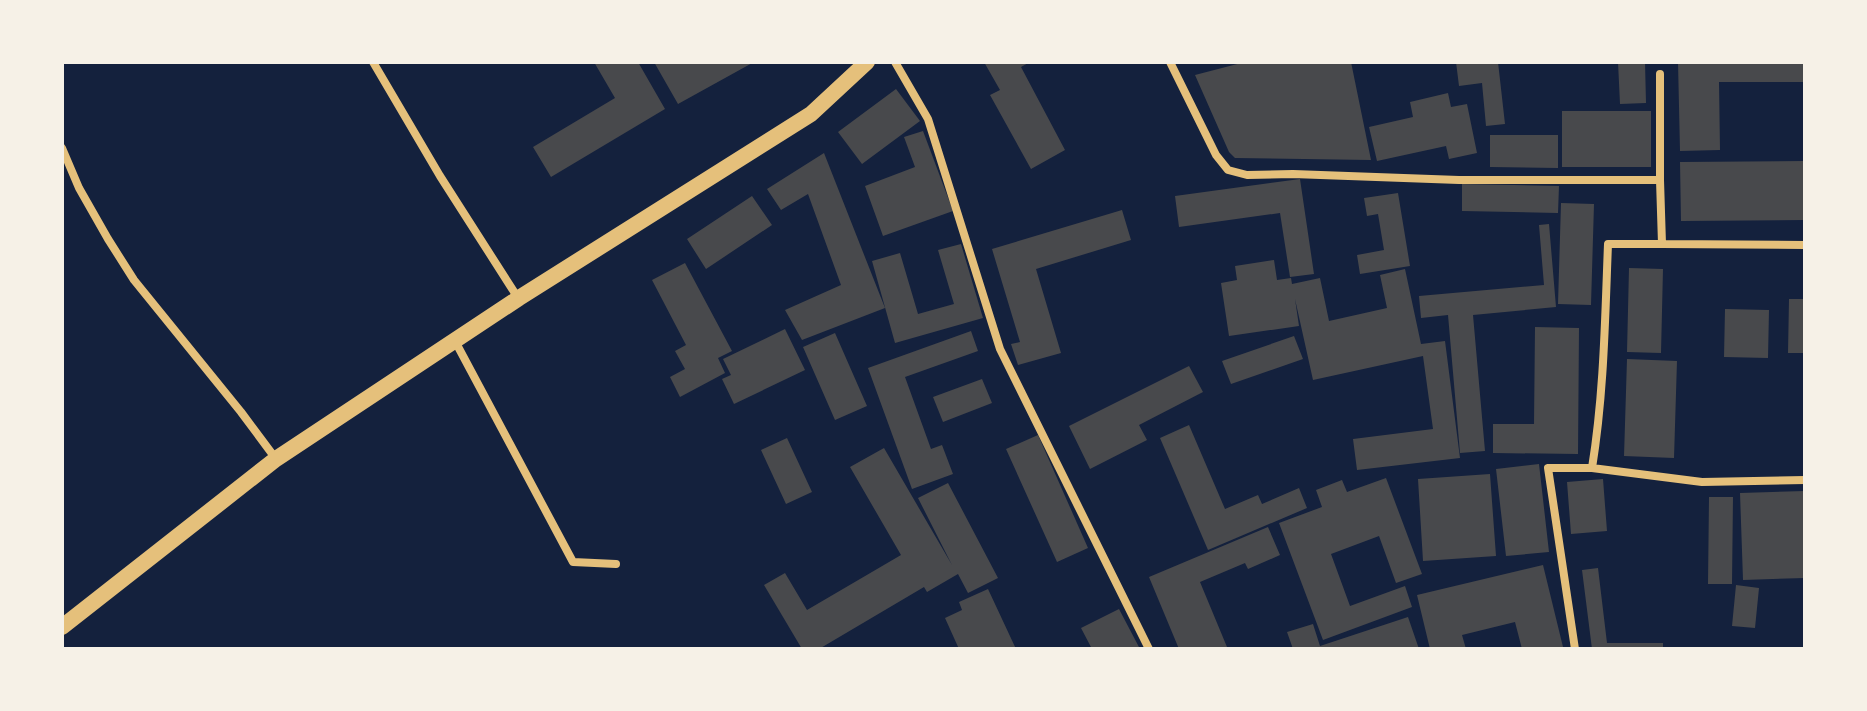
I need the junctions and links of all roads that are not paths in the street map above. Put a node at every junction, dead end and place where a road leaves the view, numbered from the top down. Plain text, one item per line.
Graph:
1 (373, 62) edge
2 (867, 62) edge
3 (895, 62) edge
4 (1170, 62) edge
5 (1660, 74) dead end
6 (62, 148) edge
7 (1660, 180) junction
8 (1662, 244) junction
9 (1805, 245) edge
10 (519, 298) junction
11 (454, 341) junction
12 (276, 459) junction
13 (1592, 468) junction
14 (1805, 480) edge
15 (616, 564) dead end
16 (62, 627) edge
17 (1149, 649) edge
18 (1575, 649) edge

1 - 10 street
2 - 10 main road
3 - 17 street
4 - 7 street
5 - 7 street
6 - 12 street
7 - 8 street
8 - 9 street
8 - 13 street
10 - 11 main road
11 - 12 main road
11 - 15 street
12 - 16 main road
13 - 14 street
13 - 18 street

